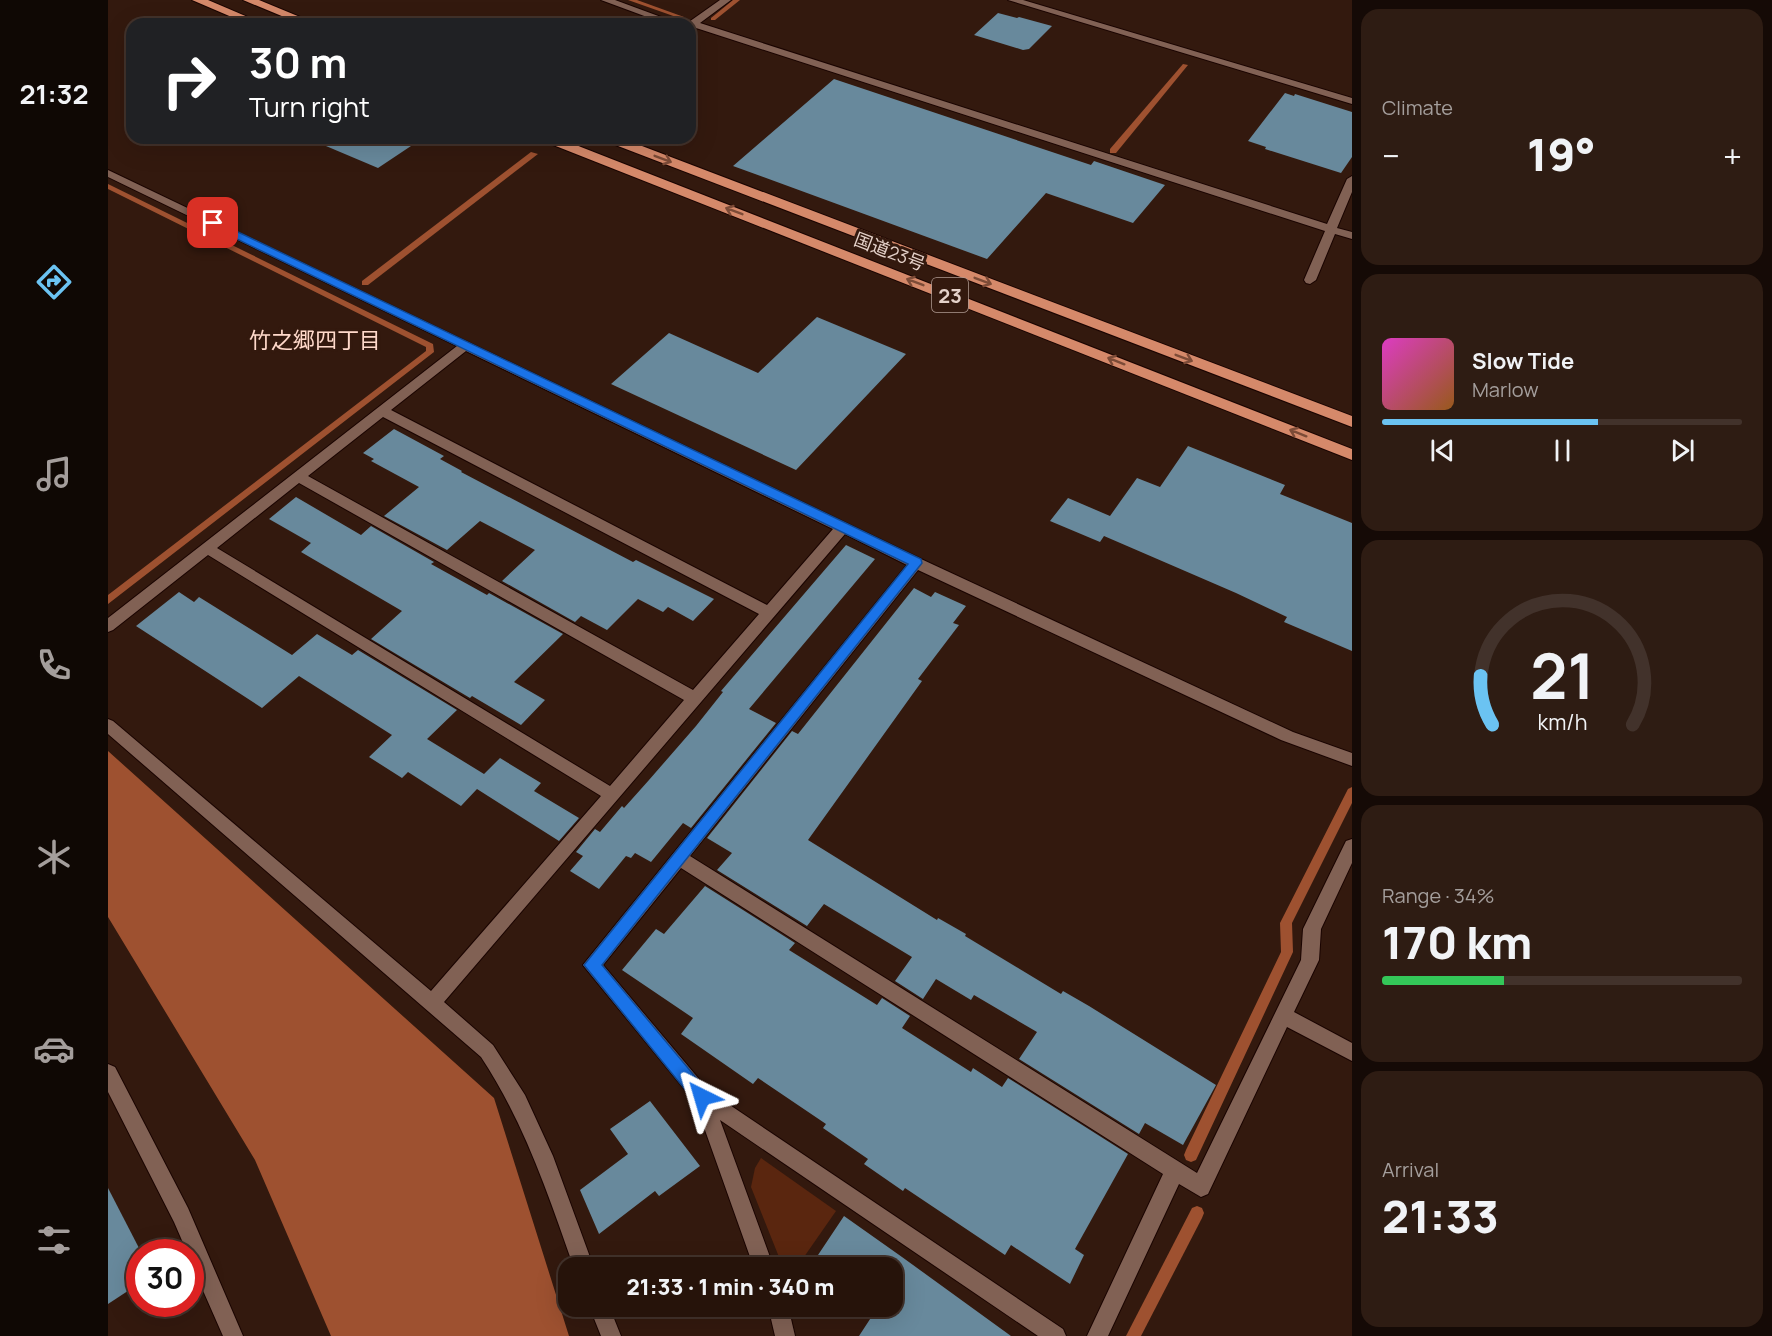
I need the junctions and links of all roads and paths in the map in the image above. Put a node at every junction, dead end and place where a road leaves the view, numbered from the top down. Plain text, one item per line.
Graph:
1 (198, 0) edge
2 (249, 0) edge
3 (606, 0) edge
4 (726, 0) edge
5 (1013, 0) edge
6 (243, 18) edge
7 (296, 18) edge
8 (658, 18) edge
9 (696, 22) edge
10 (696, 26) edge
11 (1352, 101) edge
12 (562, 144) edge
13 (625, 144) edge
14 (108, 173) edge
15 (1352, 179) edge
16 (1331, 229) junction
17 (1352, 236) edge
18 (1310, 280) dead end
19 (465, 345) junction
20 (382, 411) junction
21 (1352, 422) edge
22 (1352, 454) edge
23 (298, 477) junction
24 (843, 527) junction
25 (207, 548) junction
26 (916, 563) junction
27 (770, 613) junction
28 (108, 626) edge
29 (695, 699) junction
30 (108, 725) edge
31 (1352, 760) edge
32 (612, 795) junction
33 (1352, 846) edge
34 (679, 858) junction
35 (432, 1003) junction
36 (1283, 1016) junction
37 (1352, 1052) edge
38 (108, 1073) edge
39 (702, 1097) junction
40 (1175, 1170) junction
41 (581, 1257) edge
42 (760, 1257) edge
43 (604, 1317) edge
44 (781, 1317) edge
45 (233, 1336) edge
46 (611, 1336) edge
47 (785, 1336) edge
48 (1056, 1336) edge
49 (1097, 1336) edge

1 - 6 highway
2 - 7 highway
3 - 8 street
4 - 9 street
5 - 11 street
10 - 16 street
22 -> 12 highway, 国道23号 / 23
13 -> 21 highway, 国道23号 / 23
14 - 19 street
15 - 16 street
16 - 17 street
16 - 18 street
19 - 20 street
19 - 24 street
20 - 23 street
20 - 27 street
23 - 25 street
23 - 29 street
24 - 26 street
24 - 27 street
25 - 28 street
25 - 32 street
26 - 31 street
26 - 34 street
27 - 29 street
29 - 32 street
30 - 35 street
32 - 35 street
33 - 36 street
34 - 39 street
34 - 40 street
35 - 41 street
36 - 37 street
36 - 40 street
38 - 45 street
39 - 42 street
39 - 48 street
40 - 49 street
43 - 46 street
44 - 47 street

